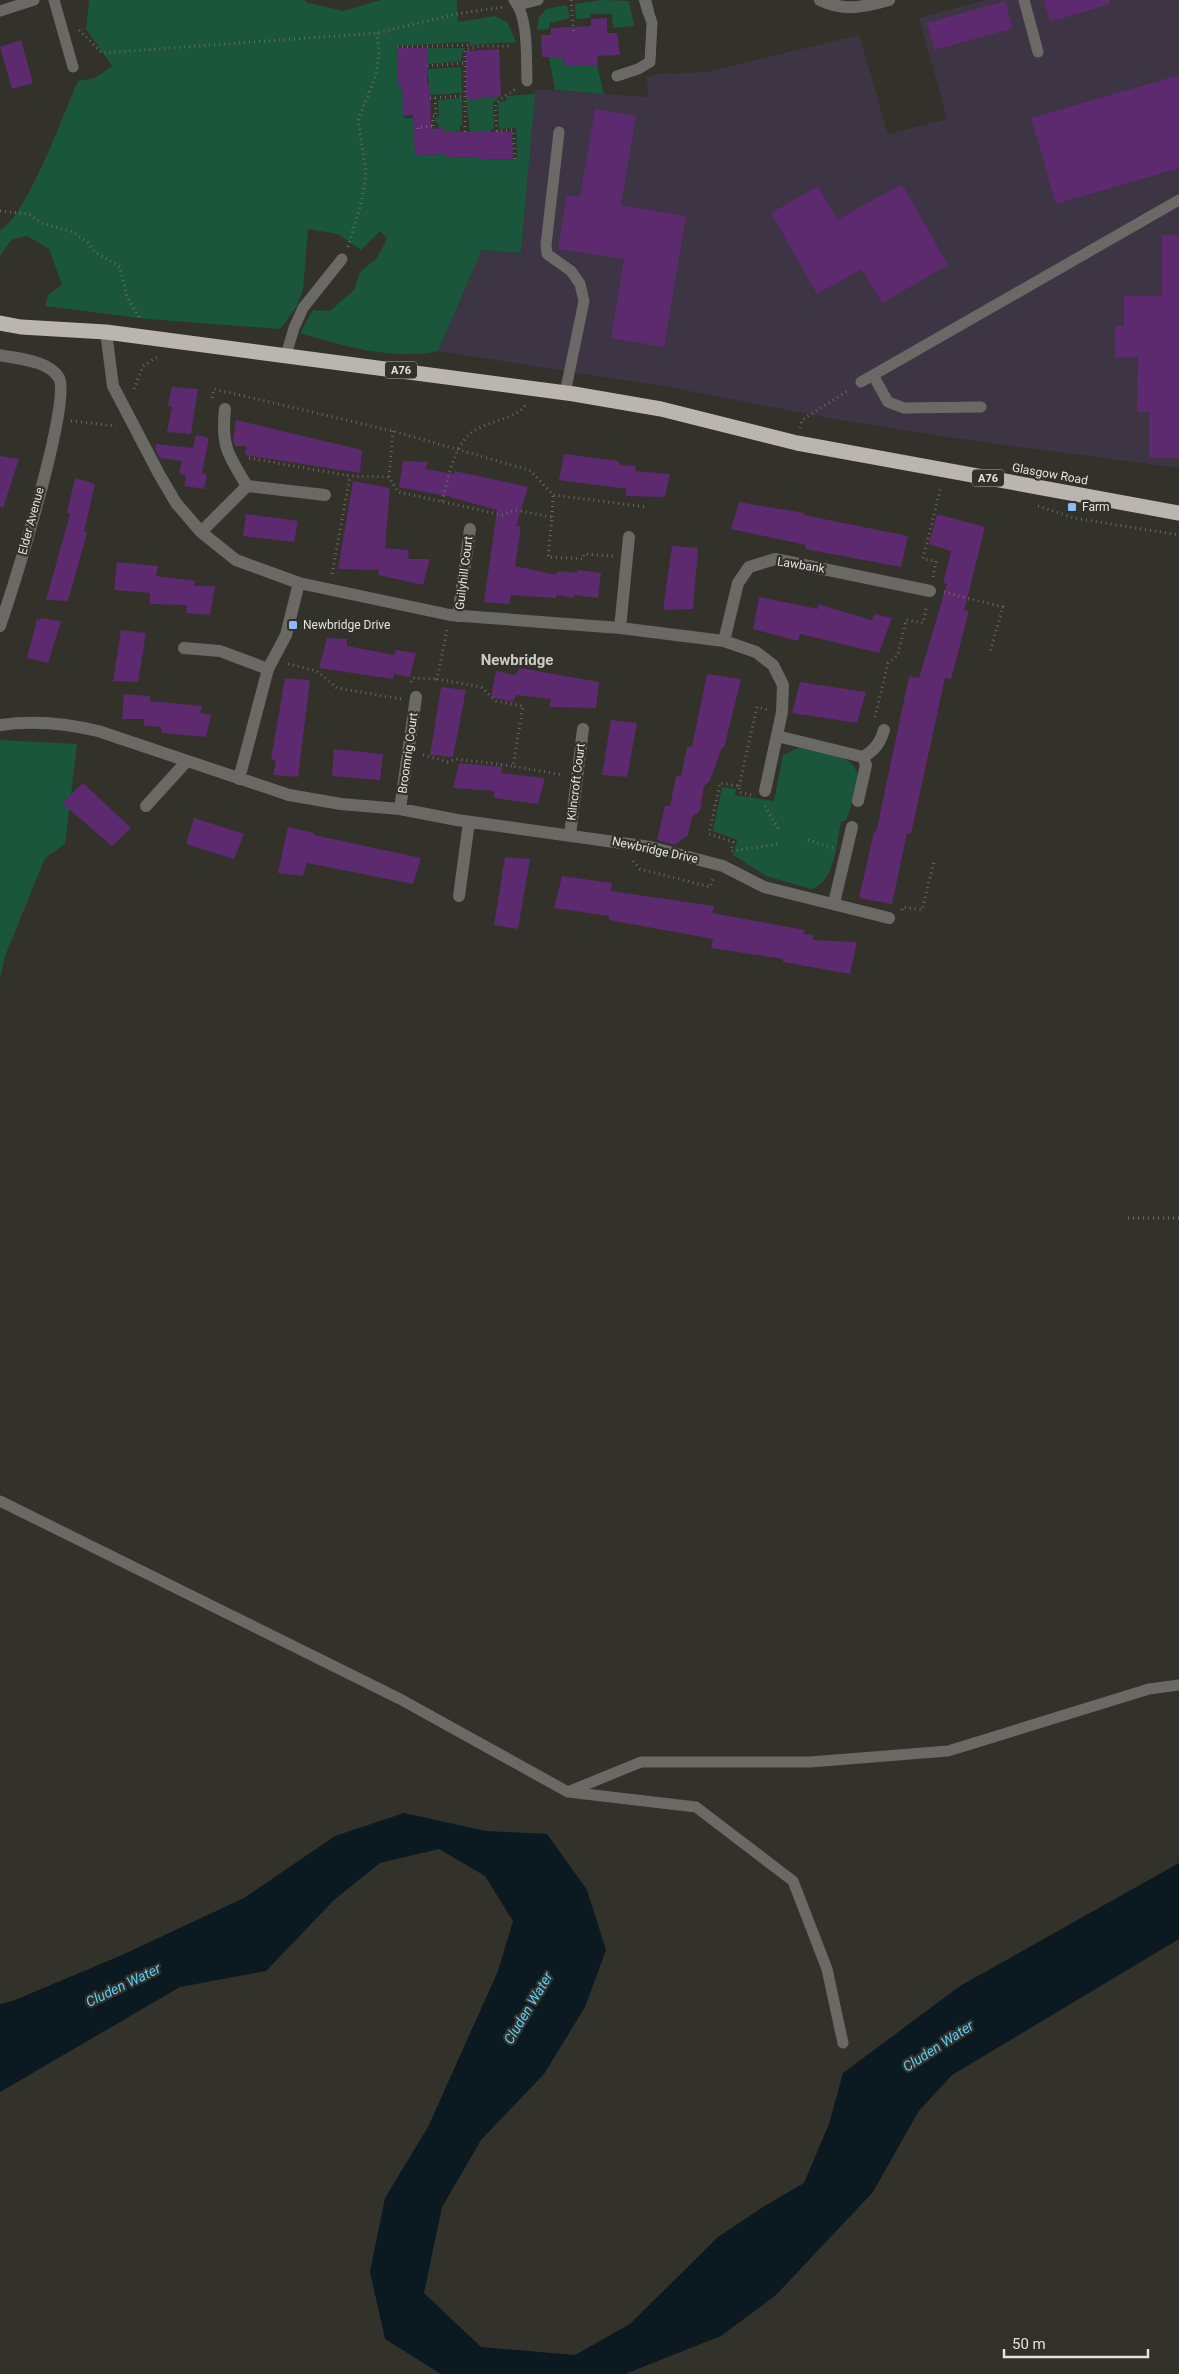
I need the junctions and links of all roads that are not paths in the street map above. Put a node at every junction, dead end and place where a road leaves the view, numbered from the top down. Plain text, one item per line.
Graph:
1 (34, 0) edge
2 (54, 0) edge
3 (538, 0) edge
4 (820, 0) edge
5 (890, 0) edge
6 (1024, 0) edge
7 (516, 3) edge
8 (646, 5) edge
9 (0, 11) edge
10 (1038, 52) dead end
11 (73, 67) dead end
12 (617, 76) dead end
13 (527, 81) road end
14 (560, 132) dead end
15 (1179, 200) edge
16 (342, 259) road end
17 (0, 323) edge
18 (106, 332) junction
19 (0, 355) edge
20 (286, 355) junction
21 (873, 375) junction
22 (861, 382) road end
23 (565, 393) junction
24 (981, 407) dead end
25 (225, 409) road end
26 (247, 486) junction
27 (325, 495) dead end
28 (1179, 513) edge
29 (470, 529) dead end
30 (201, 532) junction
31 (630, 537) dead end
32 (299, 583) junction
33 (935, 591) road end
34 (454, 616) junction
35 (0, 626) edge
36 (620, 628) junction
37 (724, 641) junction
38 (184, 648) dead end
39 (270, 664) junction
40 (411, 692) road end
41 (0, 725) edge
42 (583, 729) dead end
43 (884, 730) dead end
44 (777, 736) junction
45 (863, 757) junction
46 (187, 761) junction
47 (239, 779) junction
48 (765, 795) road end
49 (858, 801) dead end
50 (146, 806) dead end
51 (400, 809) junction
52 (469, 822) junction
53 (852, 827) dead end
54 (570, 835) junction
55 (459, 896) dead end
56 (834, 903) junction
57 (889, 918) road end
58 (0, 1501) edge
59 (1179, 1685) edge
60 (568, 1792) junction
61 (843, 2043) dead end

1 - 9 lane
2 - 11 lane
3 - 7 lane
4 - 5 street
6 - 10 lane
7 - 13 lane
8 - 12 lane
14 - 23 lane
15 - 21 lane
16 - 20 lane
17 - 18 highway, A76
18 - 20 highway, A76
18 - 30 street
19 - 35 street, Elder Avenue
20 - 23 highway, A76
21 - 22 lane
21 - 24 lane
23 - 28 highway, Glasgow Road / A76
25 - 26 street
26 - 27 street
26 - 30 street
29 - 34 street, Guilyhill Court
30 - 32 street
31 - 36 street
32 - 34 street
32 - 39 street
33 - 37 street, Lawbank
34 - 36 street
36 - 37 street
37 - 44 street
38 - 39 street
39 - 47 street
40 - 51 street, Broomrig Court
41 - 46 street, Newbridge Drive
42 - 54 street, Kilncroft Court
43 - 45 street
44 - 45 street
44 - 48 street
45 - 49 street
46 - 47 street, Newbridge Drive
46 - 50 street
47 - 51 street, Newbridge Drive
51 - 52 street, Newbridge Drive
52 - 54 street, Newbridge Drive
52 - 55 street
53 - 56 street
54 - 56 street, Newbridge Drive
56 - 57 street, Newbridge Drive
58 - 60 lane
59 - 60 lane
60 - 61 lane

